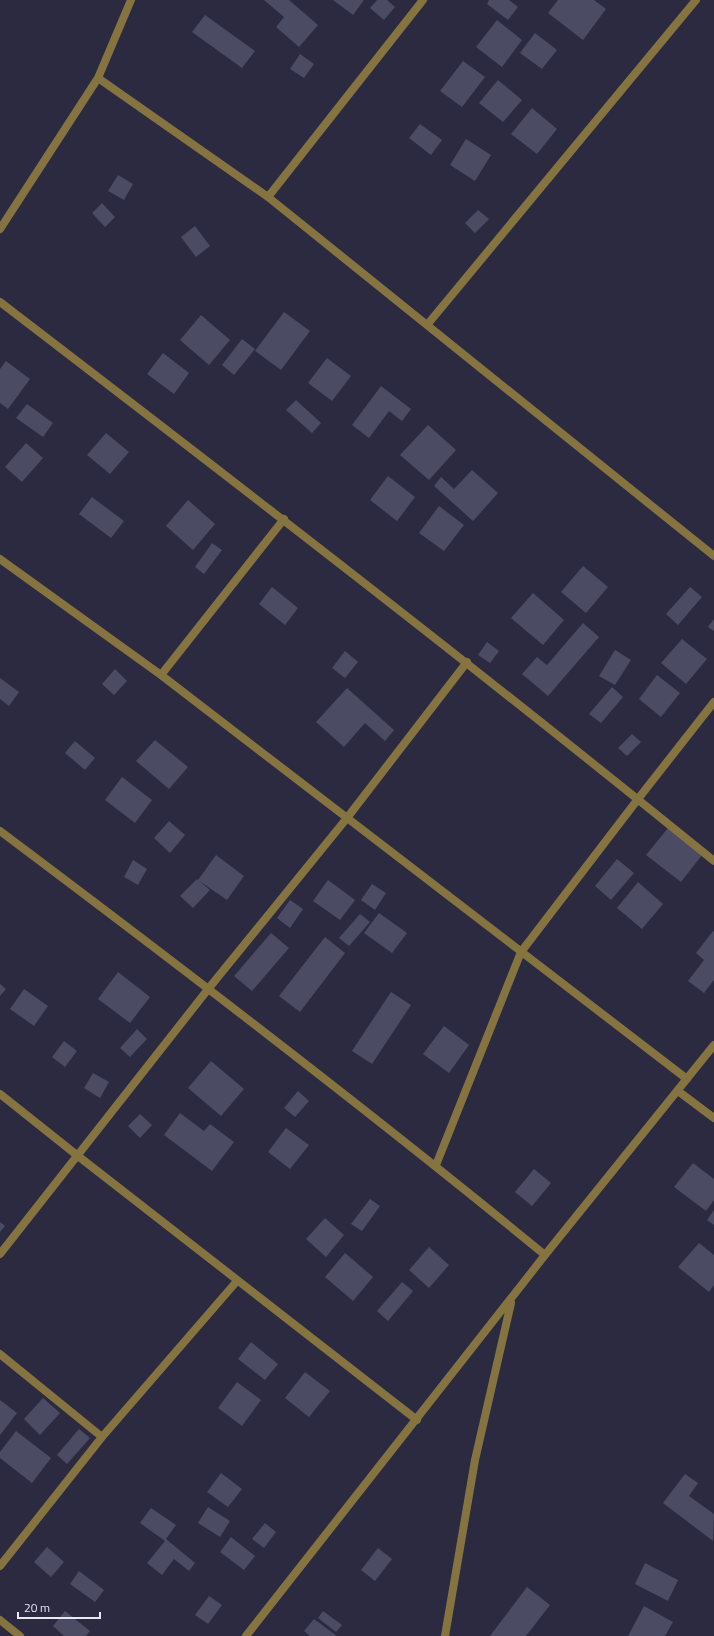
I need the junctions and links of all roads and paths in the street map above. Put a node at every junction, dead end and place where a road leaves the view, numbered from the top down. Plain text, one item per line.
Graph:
1 (131, 0) edge
2 (423, 0) edge
3 (696, 0) edge
4 (98, 78) junction
5 (268, 196) junction
6 (0, 229) edge
7 (0, 302) edge
8 (427, 325) junction
9 (284, 520) junction
10 (714, 556) edge
11 (0, 559) edge
12 (467, 662) junction
13 (161, 675) junction
14 (714, 702) edge
15 (638, 799) junction
16 (347, 818) junction
17 (0, 831) edge
18 (714, 861) edge
19 (521, 952) junction
20 (209, 988) junction
21 (714, 1045) edge
22 (688, 1079) junction
23 (678, 1091) junction
24 (0, 1094) edge
25 (714, 1118) edge
26 (78, 1156) junction
27 (436, 1165) junction
28 (0, 1254) edge
29 (546, 1255) junction
30 (237, 1281) junction
31 (511, 1300) junction
32 (0, 1354) edge
33 (416, 1420) junction
34 (102, 1437) junction
35 (0, 1566) edge
36 (0, 1620) edge
37 (20, 1636) edge
38 (246, 1636) edge
39 (445, 1636) edge

1 - 4 street
2 - 5 street
3 - 8 street
4 - 5 street
4 - 6 street
5 - 8 street
7 - 9 street
8 - 10 street
9 - 12 street
9 - 13 street
11 - 13 street
12 - 15 street
12 - 16 street
13 - 16 street
14 - 15 street
15 - 18 street
15 - 19 street
16 - 19 street
16 - 20 street
17 - 20 street
19 - 22 street
19 - 27 street
20 - 26 street
20 - 27 street
21 - 22 street
22 - 23 street
23 - 25 street
23 - 29 street
24 - 26 street
26 - 28 street
26 - 30 street
27 - 29 street
29 - 31 street
30 - 33 street
30 - 34 street
31 - 33 street
31 - 39 street
32 - 34 street
33 - 38 street
34 - 35 street
36 - 37 street

